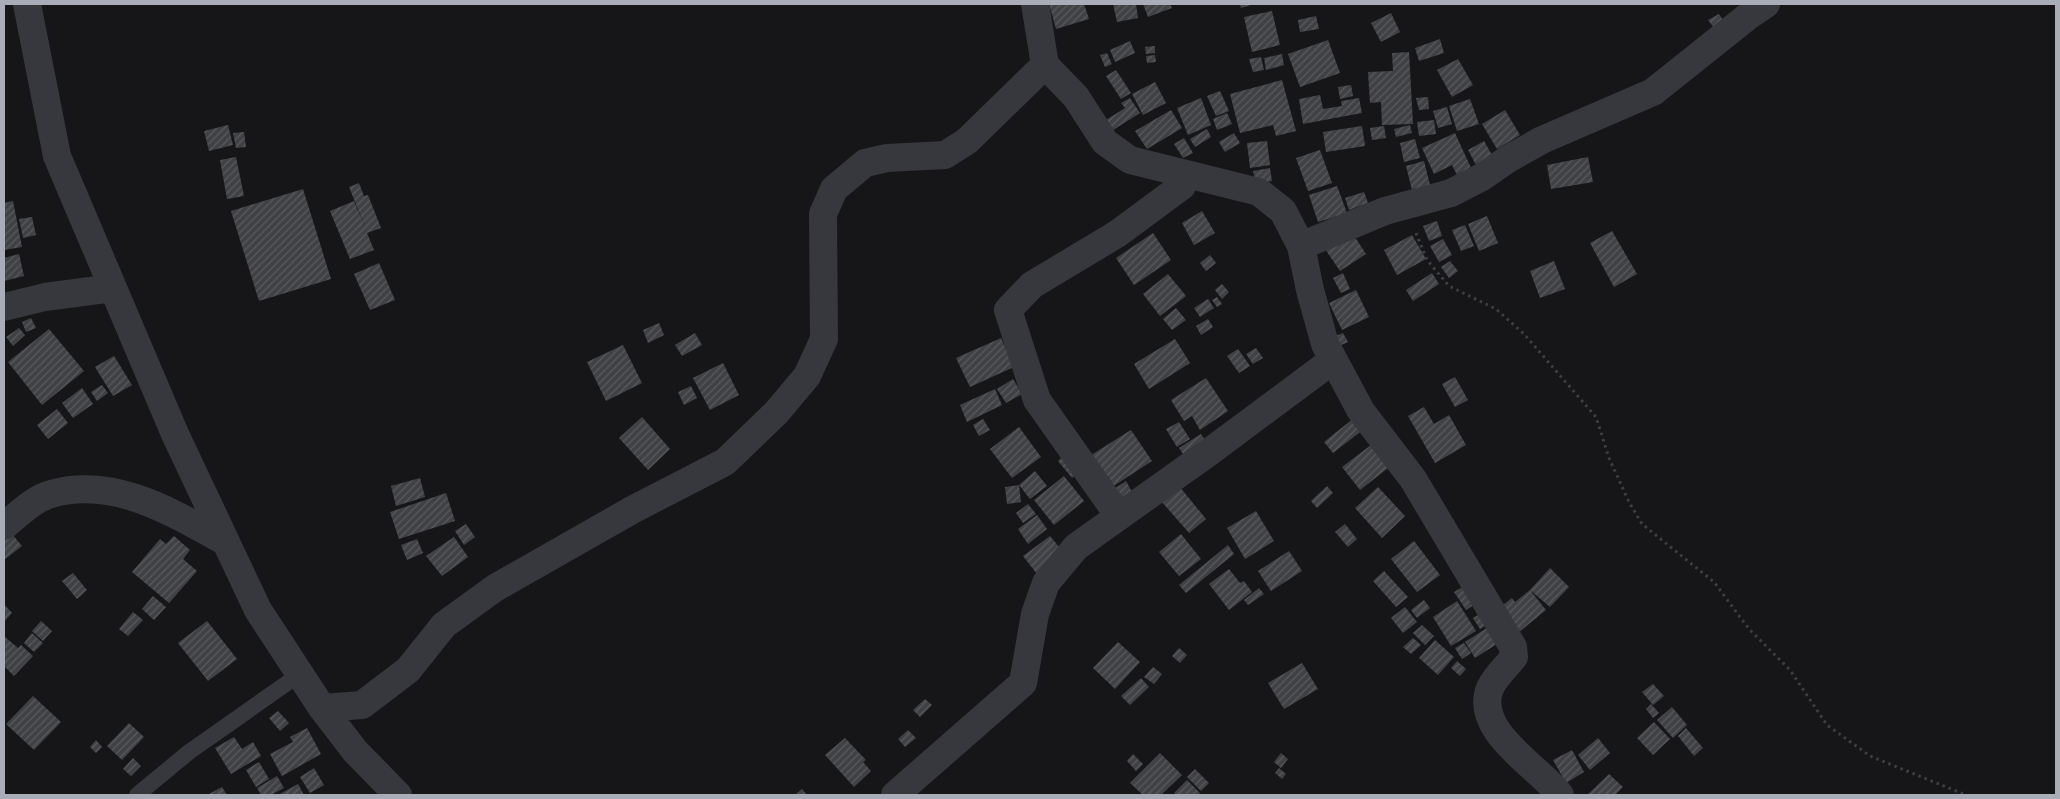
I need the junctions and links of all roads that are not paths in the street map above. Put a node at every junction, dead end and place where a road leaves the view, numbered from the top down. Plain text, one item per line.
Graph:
1 (27, 4) edge
2 (1034, 4) edge
3 (1766, 4) edge
4 (1045, 65) junction
5 (1184, 174) junction
6 (1301, 246) junction
7 (113, 288) junction
8 (4, 307) edge
9 (1333, 360) junction
10 (1119, 516) junction
11 (4, 526) edge
12 (226, 542) junction
13 (300, 674) junction
14 (322, 708) junction
15 (137, 795) edge
16 (398, 795) edge
17 (895, 795) edge
18 (1560, 795) edge

1 - 7 street
2 - 4 street
3 - 6 street
4 - 5 street
4 - 14 street
5 - 6 street
5 - 10 street
6 - 9 street
7 - 8 street
7 - 12 street
9 - 10 street
9 - 18 street
10 - 17 street
11 - 12 street
12 - 13 street
13 - 14 street
13 - 15 lane
14 - 16 street

